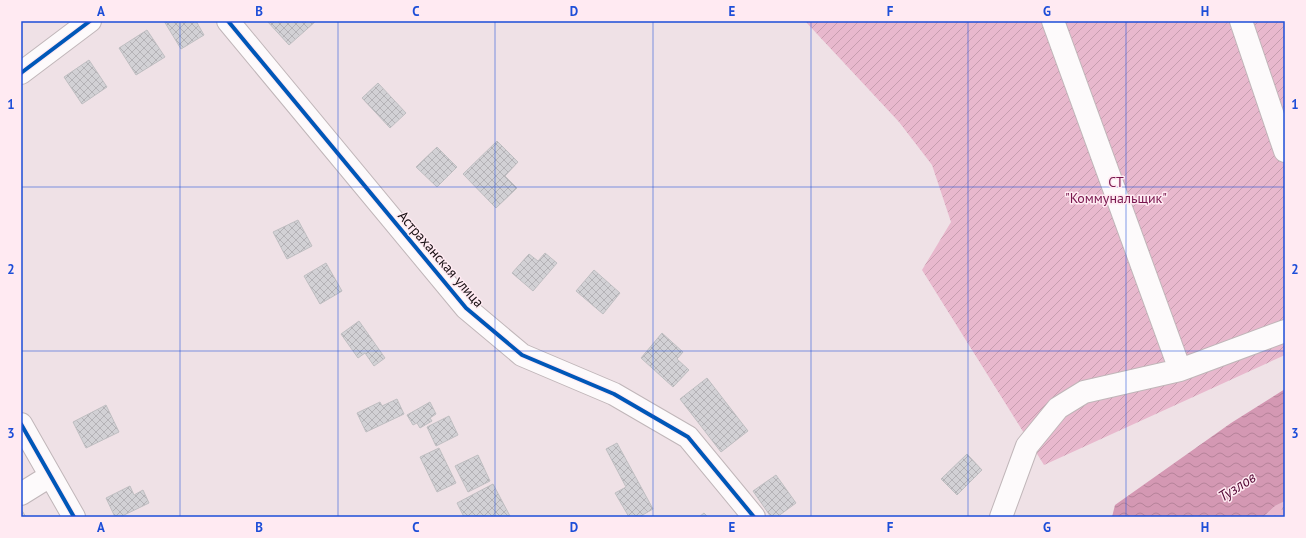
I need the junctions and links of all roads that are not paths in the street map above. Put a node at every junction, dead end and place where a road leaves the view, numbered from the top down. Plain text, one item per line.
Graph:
1 (90, 21) edge
2 (228, 21) edge
3 (1053, 21) edge
4 (1241, 21) edge
5 (21, 73) edge
6 (1285, 151) edge
7 (1285, 331) edge
8 (1180, 370) junction
9 (21, 424) edge
10 (50, 476) junction
11 (21, 494) edge
12 (74, 517) edge
13 (754, 517) edge
14 (1001, 517) edge

1 - 5 street
2 - 13 street, Астраханская улица
3 - 8 street
4 - 6 street
7 - 8 street
8 - 14 street
9 - 10 street
10 - 11 street
10 - 12 street

